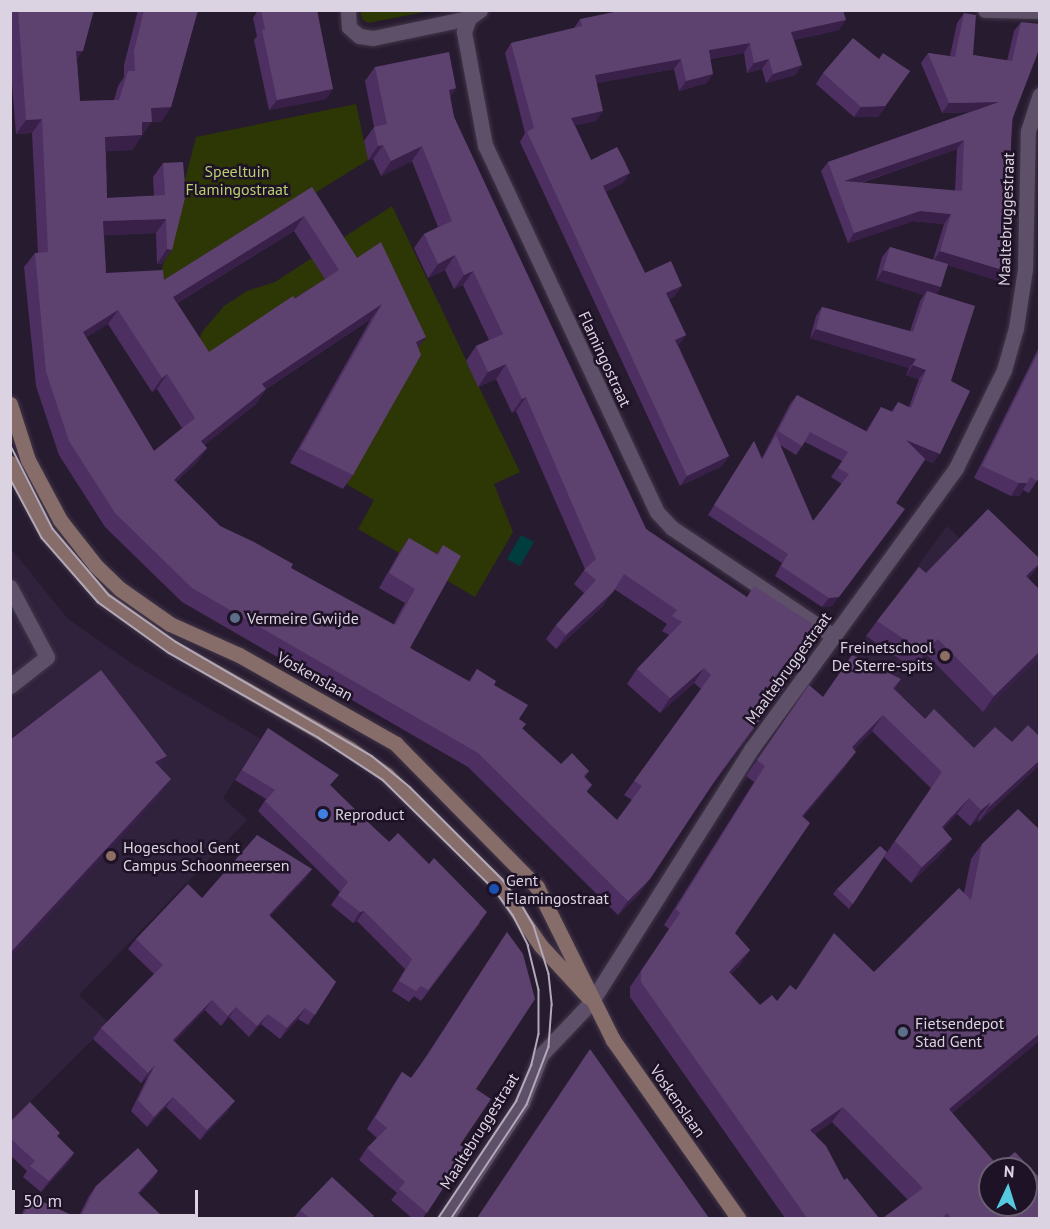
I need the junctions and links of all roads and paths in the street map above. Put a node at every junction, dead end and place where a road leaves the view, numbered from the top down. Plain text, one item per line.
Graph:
1 (348, 10) edge
2 (985, 10) edge
3 (1040, 11) edge
4 (474, 13) edge
5 (1040, 94) edge
6 (10, 404) edge
7 (10, 462) edge
8 (10, 587) edge
9 (832, 635) junction
10 (10, 686) edge
11 (592, 1001) junction
12 (446, 1218) edge
13 (738, 1218) edge

1 - 4 street, Flamingostraat
2 - 3 street
4 - 9 street, Flamingostraat
5 - 9 street, Maaltebruggestraat
6 - 11 street, Voskenslaan
7 - 11 street, Voskenslaan
8 - 10 street
9 - 11 street, Maaltebruggestraat
11 - 12 street, Maaltebruggestraat
11 - 13 street, Voskenslaan

